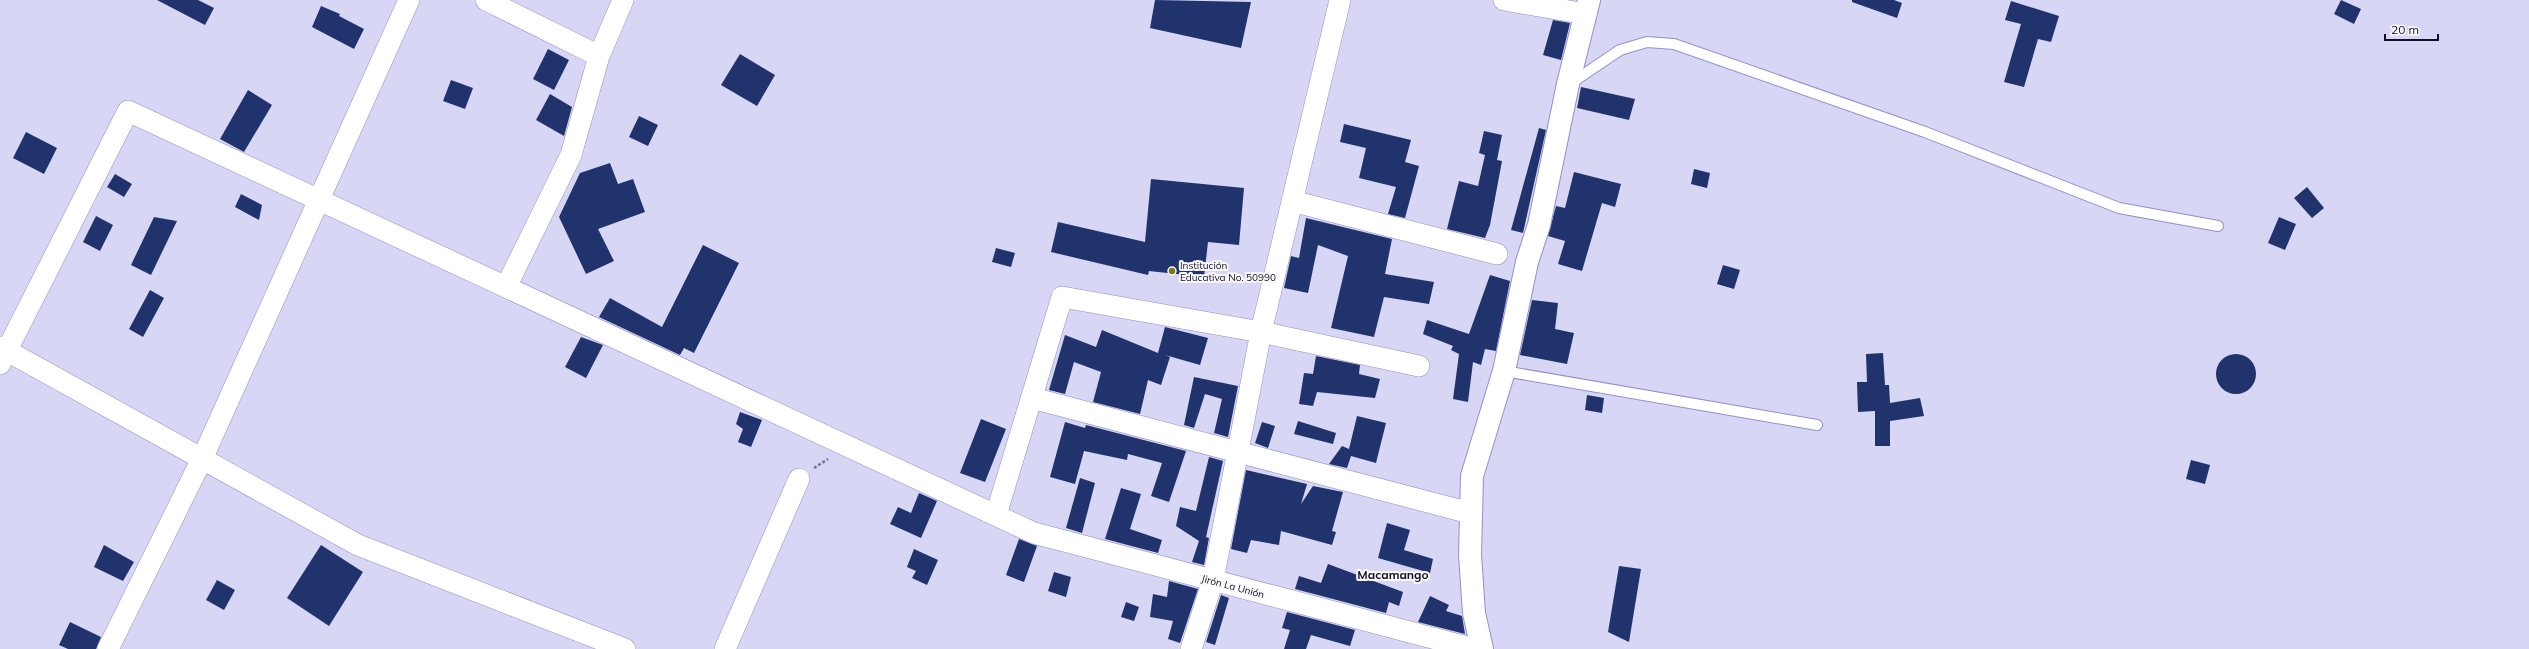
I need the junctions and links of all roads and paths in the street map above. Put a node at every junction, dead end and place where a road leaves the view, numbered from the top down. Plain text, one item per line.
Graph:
1 (409, 0) edge
2 (486, 0) edge
3 (623, 0) edge
4 (1340, 0) edge
5 (1504, 0) edge
6 (1588, 7) edge
7 (599, 56) junction
8 (1568, 84) junction
9 (319, 200) junction
10 (1292, 201) junction
11 (2218, 226) dead end
12 (1497, 254) dead end
13 (506, 287) junction
14 (1261, 332) junction
15 (2, 354) edge
16 (1419, 366) dead end
17 (1504, 371) junction
18 (1032, 398) junction
19 (1817, 425) dead end
20 (848, 446) junction
21 (1238, 453) junction
22 (202, 459) junction
23 (799, 478) joint
24 (1470, 513) junction
25 (996, 515) junction
26 (1213, 580) junction
27 (108, 649) edge
28 (625, 649) edge
29 (725, 649) edge
30 (1191, 649) edge
31 (1474, 649) edge
32 (1482, 649) edge

1 - 9 street
2 - 7 street
3 - 7 street
4 - 10 street
5 - 6 street
6 - 8 street
7 - 13 street
8 - 11 lane
8 - 17 street
9 - 13 street, Jirón La Unión
9 - 15 street, Jirón La Unión
9 - 22 street
10 - 12 street
10 - 14 street
13 - 20 street, Jirón La Unión
14 - 16 street
14 - 18 street
14 - 21 street
15 - 22 street
17 - 19 lane
17 - 24 street
18 - 21 street
18 - 25 street
20 - 23 path
20 - 25 street, Jirón La Unión
21 - 24 street
21 - 26 street
22 - 27 street
22 - 28 street
23 - 29 street
24 - 32 street
25 - 26 street, Jirón La Unión
26 - 30 street
26 - 31 street, Jirón La Unión

